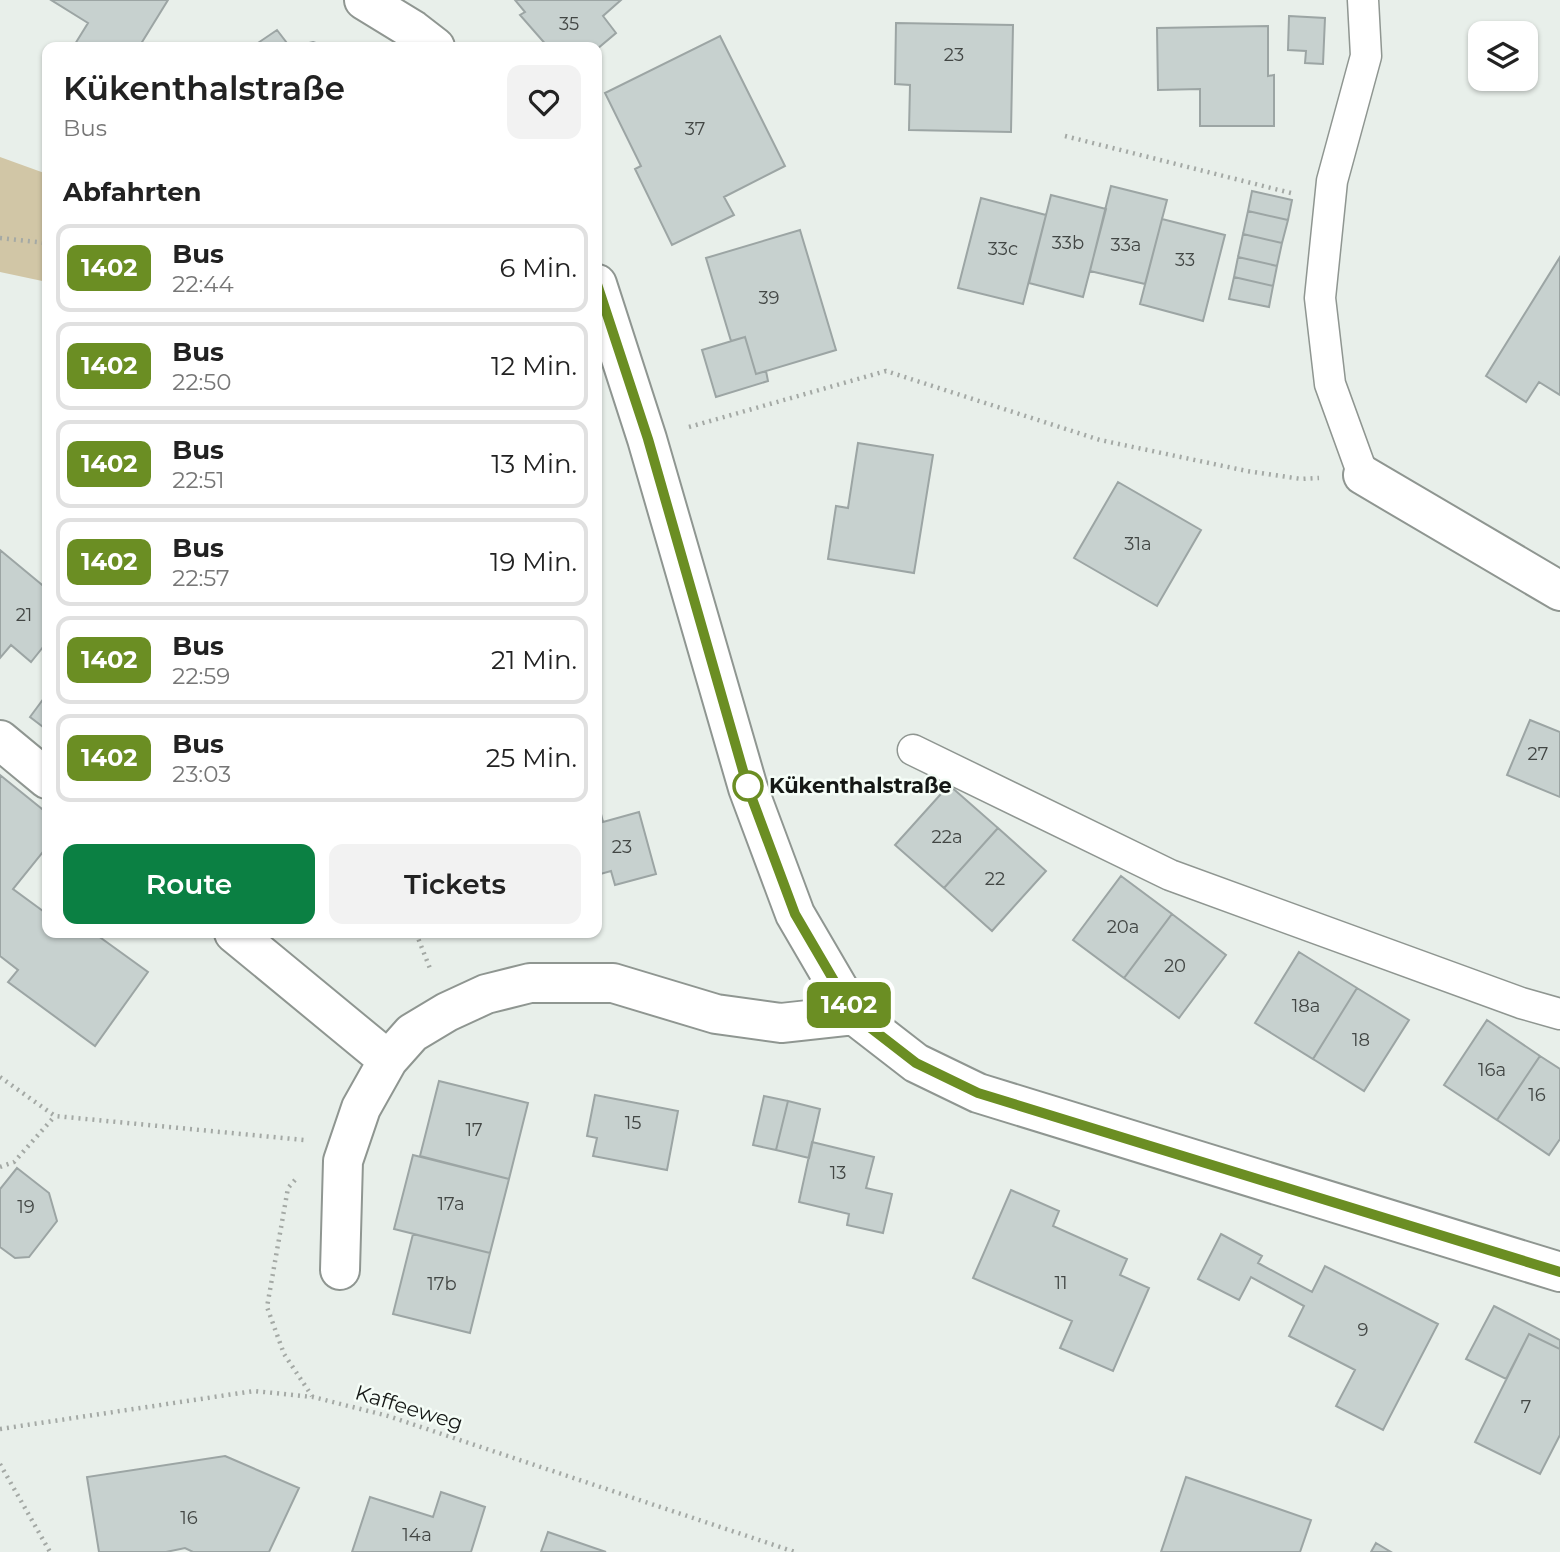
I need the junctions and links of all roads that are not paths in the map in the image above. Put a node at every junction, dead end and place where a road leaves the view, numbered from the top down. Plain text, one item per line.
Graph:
1 (364, 0) edge
2 (1363, 0) edge
3 (428, 42) edge
4 (602, 299) edge
5 (1363, 475) joint
6 (1560, 591) edge
7 (0, 740) edge
8 (913, 750) dead end
9 (42, 775) edge
10 (240, 938) edge
11 (1560, 1014) edge
12 (854, 1015) junction
13 (388, 1060) junction
14 (340, 1270) dead end
15 (1560, 1272) edge

1 - 3 street
2 - 5 lane
4 - 12 street
5 - 6 street
7 - 9 street
8 - 11 lane
10 - 13 street
12 - 13 street
12 - 15 street
13 - 14 street

